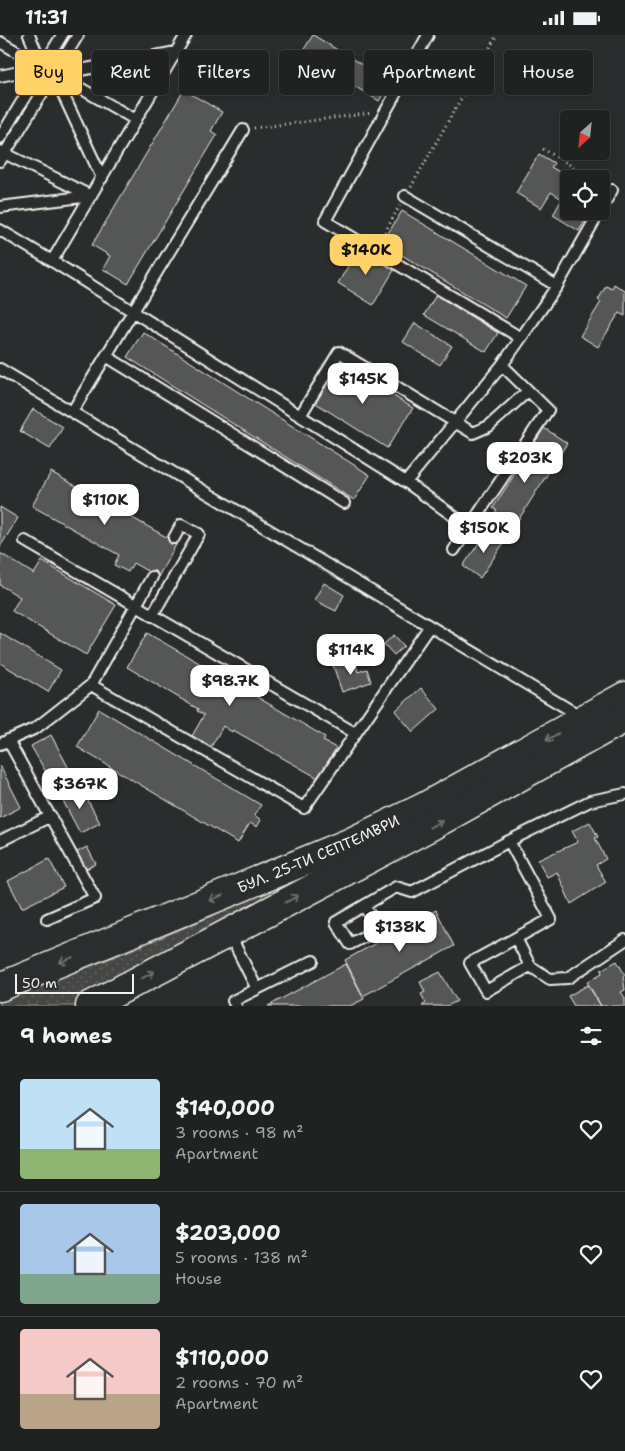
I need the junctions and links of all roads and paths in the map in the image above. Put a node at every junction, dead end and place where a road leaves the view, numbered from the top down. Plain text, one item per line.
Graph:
1 (29, 35) edge
2 (62, 35) edge
3 (78, 35) edge
4 (186, 35) edge
5 (428, 35) edge
6 (497, 35) edge
7 (0, 42) edge
8 (36, 50) edge
9 (53, 50) edge
10 (69, 50) edge
11 (15, 51) edge
12 (176, 52) junction
13 (82, 70) edge
14 (15, 73) edge
15 (0, 76) edge
16 (82, 90) edge
17 (26, 95) edge
18 (41, 95) edge
19 (63, 95) edge
20 (387, 110) junction
21 (136, 120) junction
22 (243, 130) joint
23 (0, 138) edge
24 (543, 149) dead end
25 (2, 155) edge
26 (579, 170) edge
27 (102, 178) junction
28 (612, 190) dead end
29 (610, 193) edge
30 (91, 196) junction
31 (406, 196) junction
32 (0, 207) edge
33 (594, 220) edge
34 (0, 230) edge
35 (374, 251) junction
36 (52, 261) junction
37 (557, 286) junction
38 (132, 312) junction
39 (521, 338) junction
40 (106, 356) junction
41 (502, 365) junction
42 (0, 369) edge
43 (528, 391) junction
44 (72, 412) junction
45 (300, 416) junction
46 (455, 423) junction
47 (406, 482) junction
48 (344, 503) dead end
49 (469, 527) junction
50 (174, 539) dead end
51 (25, 541) dead end
52 (454, 550) dead end
53 (152, 577) dead end
54 (136, 606) junction
55 (152, 616) junction
56 (430, 627) junction
57 (91, 685) junction
58 (625, 696) edge
59 (604, 723) edge
60 (355, 733) junction
61 (4, 742) edge
62 (625, 793) edge
63 (51, 816) junction
64 (0, 841) edge
65 (510, 841) junction
66 (364, 905) dead end
67 (46, 919) dead end
68 (228, 933) junction
69 (516, 938) junction
70 (625, 940) edge
71 (313, 961) dead end
72 (530, 966) junction
73 (0, 987) edge
74 (257, 989) junction
75 (90, 1006) edge
76 (236, 1006) edge

1 - 8 lane
2 - 9 lane
3 - 10 lane
4 - 12 lane
5 - 20 lane
6 - 31 path
7 - 11 lane
12 - 13 lane
12 - 21 lane
14 - 15 lane
16 - 21 lane
17 - 23 lane
18 - 25 lane
19 - 27 lane
20 - 22 path
20 - 35 lane
21 - 27 lane
22 - 38 lane
24 - 26 path
25 - 30 lane
27 - 30 lane
28 - 29 lane
30 - 32 lane
30 - 36 lane
31 - 35 path
31 - 37 lane
33 - 37 lane
34 - 36 lane
35 - 39 lane
36 - 38 lane
37 - 39 lane
38 - 40 lane
38 - 45 lane
39 - 41 lane
40 - 44 lane
40 - 48 lane
41 - 43 lane
41 - 46 lane
42 - 44 lane
43 - 46 lane
43 - 49 lane
44 - 56 lane
45 - 46 lane
45 - 47 lane
46 - 47 lane
47 - 49 lane
49 - 52 lane
50 - 55 lane
51 - 54 lane
53 - 54 lane
54 - 55 lane
54 - 57 lane
55 - 60 lane
56 - 59 lane
56 - 60 lane
57 - 60 lane
57 - 61 lane
58 - 59 main road, БУЛ. 25-ТИ СЕПТЕМВРИ
68 -> 59 main road, БУЛ. 25-ТИ СЕПТЕМВРИ
59 -> 73 main road, БУЛ. 25-ТИ СЕПТЕМВРИ
61 - 63 lane
62 - 65 lane
63 - 64 lane
63 - 67 lane
65 - 66 lane
65 - 69 lane
68 - 74 lane
75 -> 68 main road, БУЛ. 25-ТИ СЕПТЕМВРИ
69 - 72 lane
69 - 72 lane
70 - 72 lane
71 - 74 lane
74 - 76 lane

